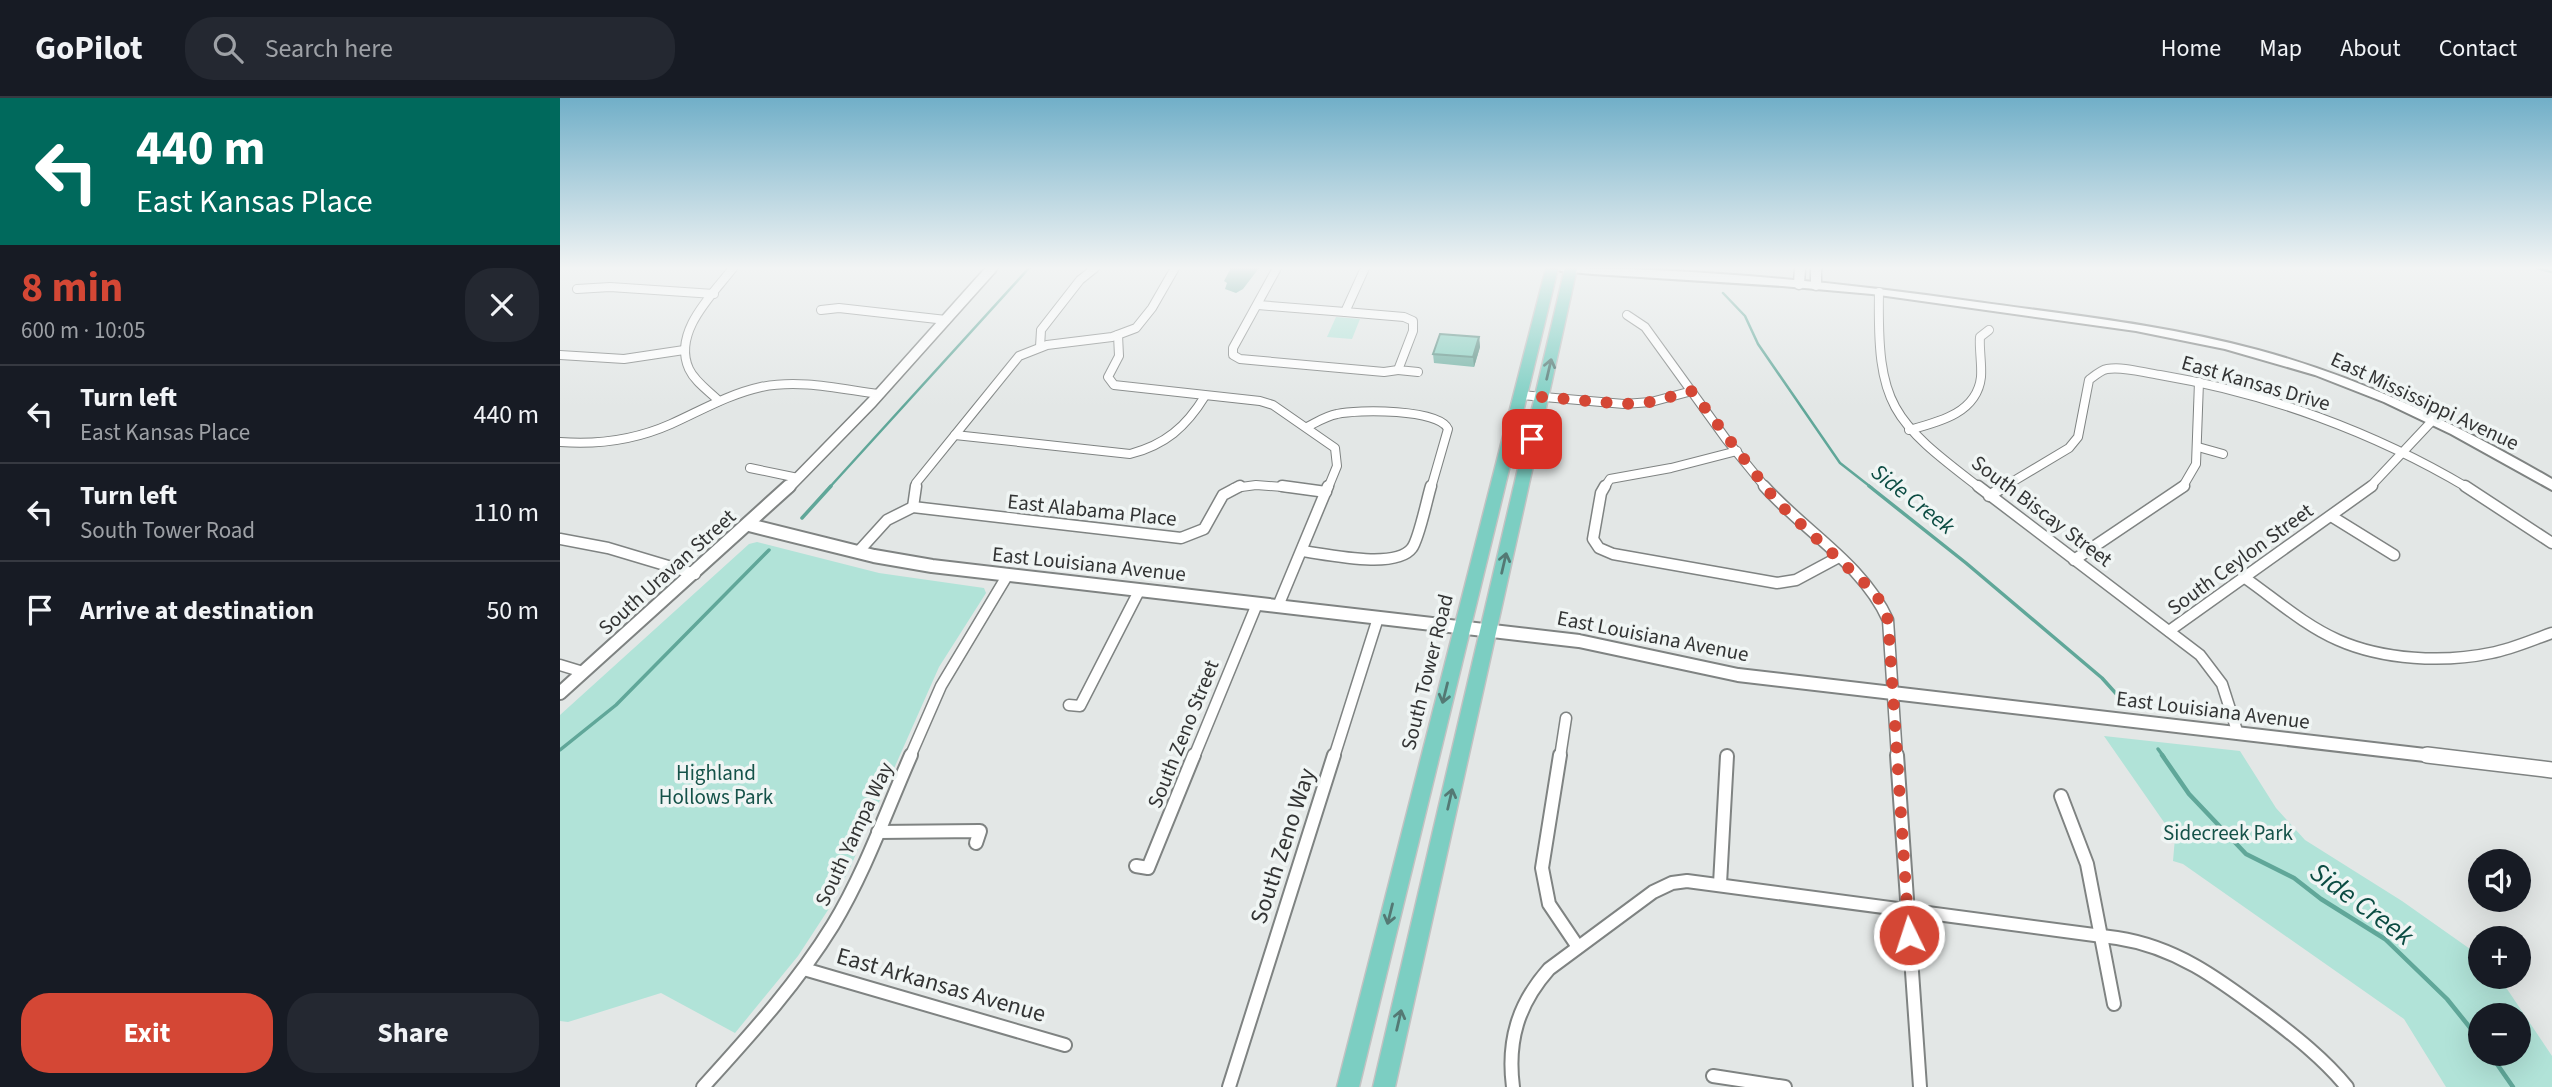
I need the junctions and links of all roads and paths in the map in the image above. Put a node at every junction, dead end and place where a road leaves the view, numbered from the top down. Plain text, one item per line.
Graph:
1 (700, 314) edge
2 (898, 314) edge
3 (951, 314) edge
4 (1053, 314) edge
5 (1145, 314) edge
6 (1252, 314) edge
7 (1370, 314) edge
8 (1540, 314) edge
9 (1561, 314) edge
10 (1879, 314) edge
11 (2037, 314) edge
12 (1627, 316) dead end
13 (946, 320) junction
14 (1989, 330) dead end
15 (1118, 335) junction
16 (1040, 347) junction
17 (684, 349) junction
18 (560, 355) edge
19 (1398, 370) junction
20 (1418, 372) dead end
21 (2200, 382) junction
22 (1692, 391) junction
23 (879, 394) junction
24 (1520, 395) junction
25 (1205, 396) junction
26 (1542, 397) junction
27 (719, 401) junction
28 (2432, 421) junction
29 (1307, 427) junction
30 (1909, 430) junction
31 (955, 435) junction
32 (560, 442) edge
33 (2198, 447) junction
34 (1737, 451) junction
35 (2224, 454) dead end
36 (2403, 454) junction
37 (750, 468) dead end
38 (798, 478) junction
39 (2552, 485) edge
40 (1326, 492) junction
41 (1989, 495) junction
42 (913, 507) junction
43 (2331, 516) junction
44 (749, 525) junction
45 (560, 538) edge
46 (2552, 543) edge
47 (1302, 551) junction
48 (858, 552) junction
49 (2394, 555) dead end
50 (1837, 558) junction
51 (2074, 560) junction
52 (695, 574) junction
53 (1007, 576) junction
54 (2245, 578) junction
55 (1139, 591) junction
56 (1257, 604) junction
57 (1278, 606) junction
58 (1378, 618) junction
59 (1462, 627) junction
60 (1489, 630) junction
61 (2169, 631) junction
62 (2552, 633) edge
63 (560, 665) edge
64 (583, 672) junction
65 (560, 692) edge
66 (1893, 694) junction
67 (1069, 705) dead end
68 (1566, 718) dead end
69 (2238, 734) junction
70 (1727, 756) dead end
71 (2552, 770) edge
72 (2061, 796) dead end
73 (878, 832) junction
74 (976, 843) dead end
75 (1136, 866) dead end
76 (1720, 884) junction
77 (1908, 909) junction
78 (2101, 936) junction
79 (1578, 947) junction
80 (804, 969) junction
81 (2114, 1004) dead end
82 (1065, 1045) dead end
83 (1713, 1076) dead end
84 (703, 1087) edge
85 (1229, 1087) edge
86 (1348, 1087) edge
87 (1384, 1087) edge
88 (1513, 1087) edge
89 (1785, 1087) edge
90 (1920, 1087) edge
91 (2347, 1087) edge

1 - 17 street
2 - 13 street
3 - 13 street, South Uravan Street
4 - 16 street
5 - 15 street
6 - 19 street
7 - 19 street
8 - 24 main road, South Tower Road
26 -> 9 main road
10 - 30 street, South Biscay Street
11 - 28 main road, East Mississippi Avenue
12 - 22 street
13 - 23 street, South Uravan Street
14 - 30 street
15 - 16 street
15 - 25 street
16 - 31 street
17 - 18 street
17 - 27 street
19 - 20 street
21 - 33 street
21 - 36 street, East Kansas Drive
21 - 41 street, East Kansas Drive
22 - 26 street
22 - 34 street
23 - 27 street
23 - 38 street, South Uravan Street
24 - 26 street
24 - 59 main road, South Tower Road
25 - 29 street
25 - 31 street
60 -> 26 main road
27 - 32 street
28 - 36 street, South Ceylon Street
28 - 39 main road, East Mississippi Avenue
29 - 40 street
29 - 47 street
30 - 41 street, South Biscay Street
31 - 42 street
33 - 35 street
33 - 51 street
34 - 50 street
34 - 50 street
36 - 43 street, South Ceylon Street
36 - 46 street, East Kansas Drive
37 - 38 street
38 - 44 street, South Uravan Street
40 - 42 street, East Alabama Place
40 - 47 street
41 - 51 street, South Biscay Street
42 - 48 street
43 - 49 street, South Ceylon Street
43 - 54 street, South Ceylon Street
44 - 48 street, East Louisiana Avenue
44 - 52 street, South Uravan Street
45 - 52 street
47 - 57 street
48 - 53 street, East Louisiana Avenue
50 - 66 street
51 - 61 street, South Biscay Street
52 - 64 street, South Uravan Street
53 - 55 street, East Louisiana Avenue
53 - 73 street, South Yampa Way
54 - 61 street, South Ceylon Street
54 - 62 street
55 - 56 street, East Louisiana Avenue
55 - 67 street
56 - 57 street, East Louisiana Avenue
56 - 75 street, South Zeno Street
57 - 58 street, East Louisiana Avenue
58 - 59 street, East Louisiana Avenue
58 - 85 street, South Zeno Way
59 - 60 street, East Louisiana Avenue
59 -> 86 main road, South Tower Road
60 - 66 street, East Louisiana Avenue
87 -> 60 main road
61 - 69 street, South Biscay Street
63 - 64 street
64 - 65 street, South Uravan Street
66 - 69 street, East Louisiana Avenue
66 - 77 street
68 - 79 street
69 - 71 street, East Louisiana Avenue
70 - 76 street
72 - 78 street
73 - 74 street
73 - 80 street, South Yampa Way
76 - 77 street
76 - 79 street
77 - 78 street
77 - 90 street
78 - 81 street
78 - 91 street
79 - 88 street
80 - 82 street, East Arkansas Avenue
80 - 84 street, South Yampa Way
83 - 89 street

